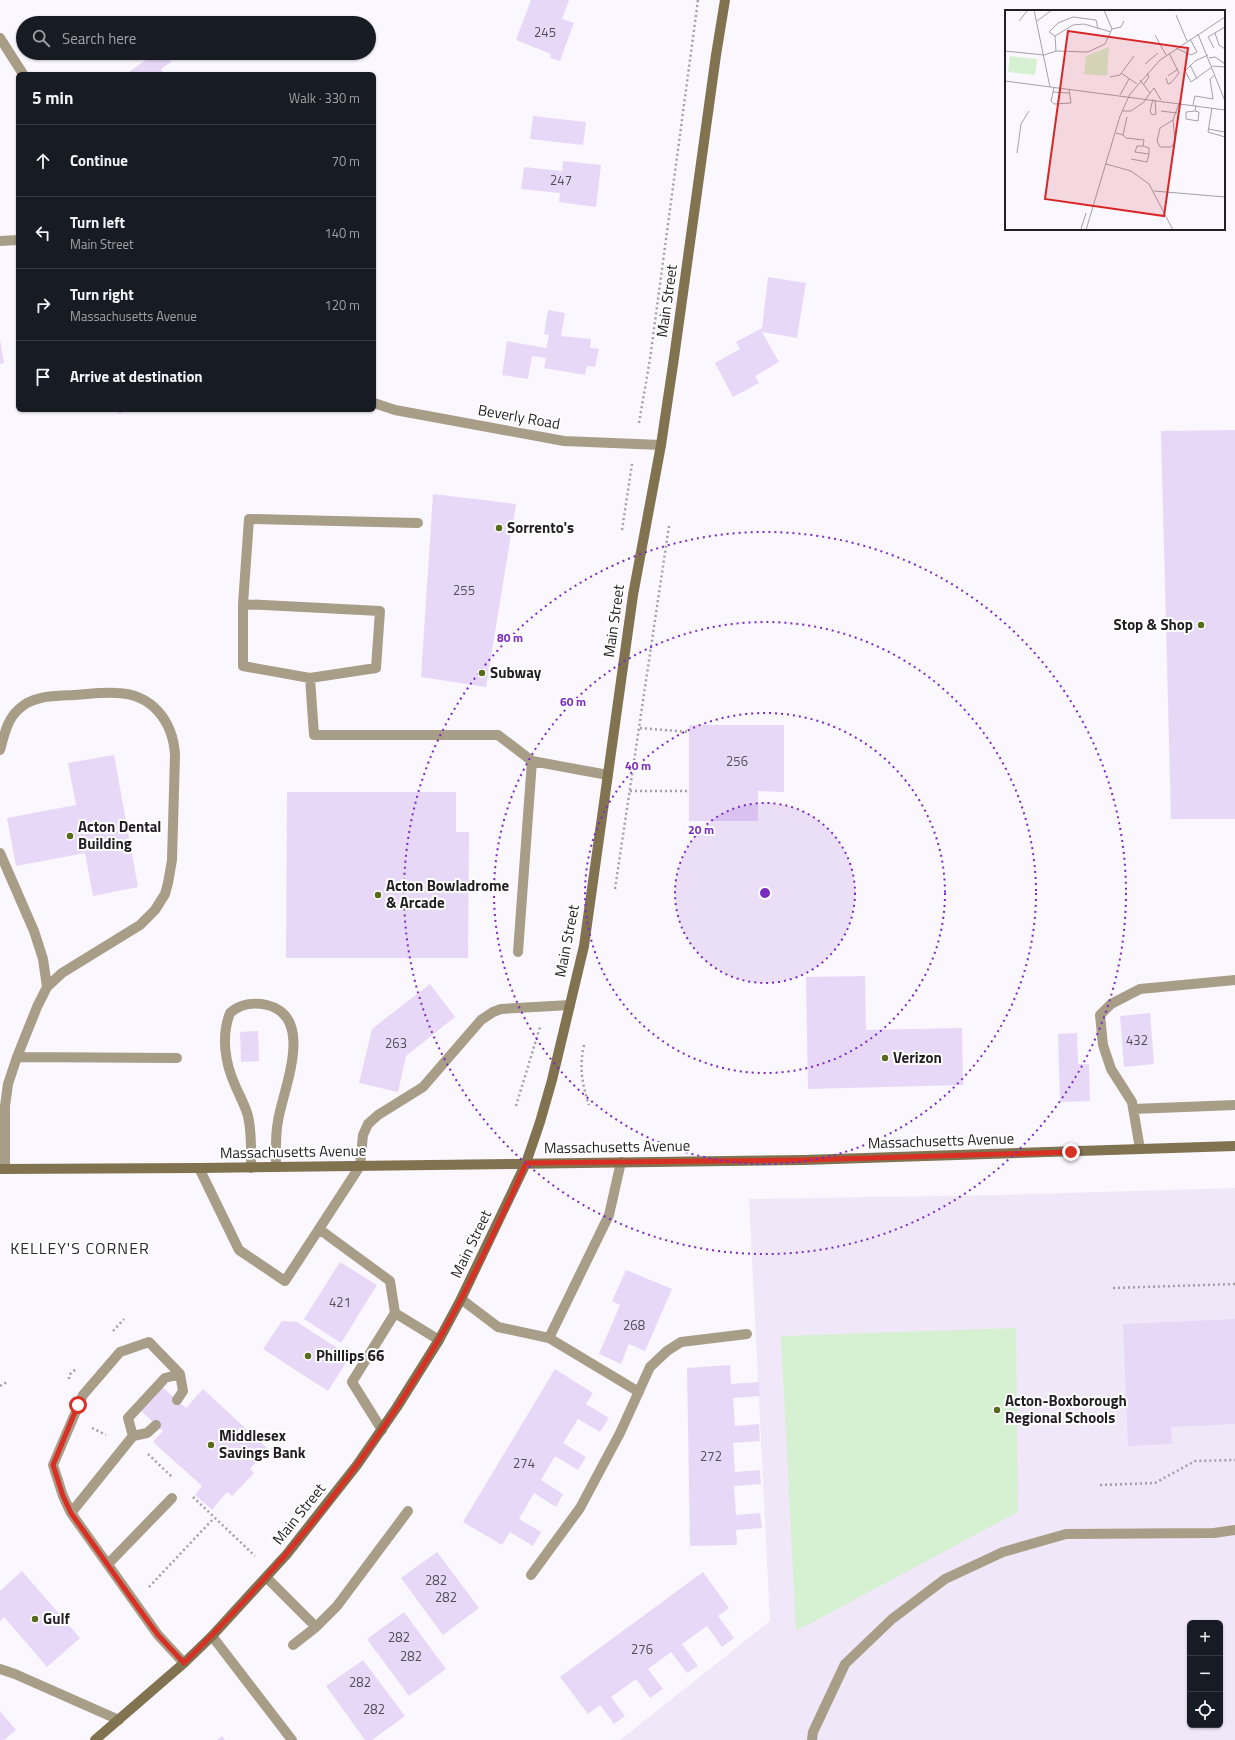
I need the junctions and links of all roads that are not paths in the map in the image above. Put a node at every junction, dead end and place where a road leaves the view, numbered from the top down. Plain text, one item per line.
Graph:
1 (725, 0) edge
2 (0, 38) edge
3 (22, 72) edge
4 (16, 240) edge
5 (0, 241) edge
6 (376, 404) edge
7 (661, 445) junction
8 (418, 524) dead end
9 (243, 604) junction
10 (310, 678) junction
11 (0, 750) edge
12 (532, 761) junction
13 (608, 776) junction
14 (0, 853) edge
15 (518, 952) dead end
16 (1235, 980) edge
17 (47, 987) junction
18 (570, 1005) junction
19 (16, 1057) junction
20 (176, 1058) dead end
21 (1235, 1104) edge
22 (1133, 1109) junction
23 (1235, 1146) edge
24 (1140, 1149) junction
25 (621, 1162) junction
26 (526, 1163) junction
27 (360, 1166) junction
28 (276, 1167) junction
29 (199, 1168) junction
30 (251, 1168) junction
31 (2, 1169) edge
32 (319, 1229) junction
33 (461, 1299) junction
34 (395, 1313) junction
35 (747, 1334) dead end
36 (549, 1338) junction
37 (439, 1340) junction
38 (180, 1374) junction
39 (639, 1392) junction
40 (177, 1400) dead end
41 (156, 1425) dead end
42 (382, 1430) junction
43 (133, 1436) junction
44 (172, 1498) dead end
45 (408, 1511) dead end
46 (71, 1513) junction
47 (1235, 1530) edge
48 (108, 1564) junction
49 (531, 1575) dead end
50 (267, 1578) junction
51 (316, 1627) junction
52 (212, 1636) junction
53 (293, 1645) dead end
54 (184, 1663) junction
55 (0, 1669) edge
56 (119, 1720) junction
57 (95, 1740) edge
58 (292, 1740) edge
59 (812, 1740) edge

1 - 7 main road, Main Street
2 - 3 street
4 - 5 street
6 - 7 street, Beverly Road
7 - 13 main road, Main Street
8 - 9 street
9 - 10 street
9 - 10 street
10 - 12 street
11 - 17 street
12 - 13 street
12 - 15 street
13 - 18 main road, Main Street
14 - 17 street
16 - 22 street
17 - 19 street
18 - 26 main road, Main Street
18 - 27 street
19 - 20 street
19 - 31 street
21 - 22 street
22 - 24 street
23 - 24 main road, Massachusetts Avenue
24 - 25 main road, Massachusetts Avenue
25 - 26 main road, Massachusetts Avenue
25 - 36 street
26 - 27 main road, Massachusetts Avenue
26 - 33 main road, Main Street
27 - 28 main road, Massachusetts Avenue
27 - 32 street
28 - 30 main road, Massachusetts Avenue
28 - 30 street
29 - 30 main road, Massachusetts Avenue
29 - 31 main road, Massachusetts Avenue
29 - 32 street
32 - 34 street
33 - 36 street
33 - 37 main road, Main Street
34 - 37 street
34 - 42 street
35 - 39 street
36 - 39 street
37 - 42 main road, Main Street
38 - 40 street
38 - 43 street
38 - 46 street
39 - 49 street
41 - 43 street
42 - 50 main road, Main Street
43 - 46 street
44 - 48 street
45 - 51 street
46 - 48 street
47 - 59 street
48 - 54 street
50 - 51 street
50 - 52 main road, Main Street
51 - 53 street
52 - 54 main road, Main Street
52 - 58 street
54 - 56 main road, Main Street
55 - 56 street
56 - 57 main road, Main Street

